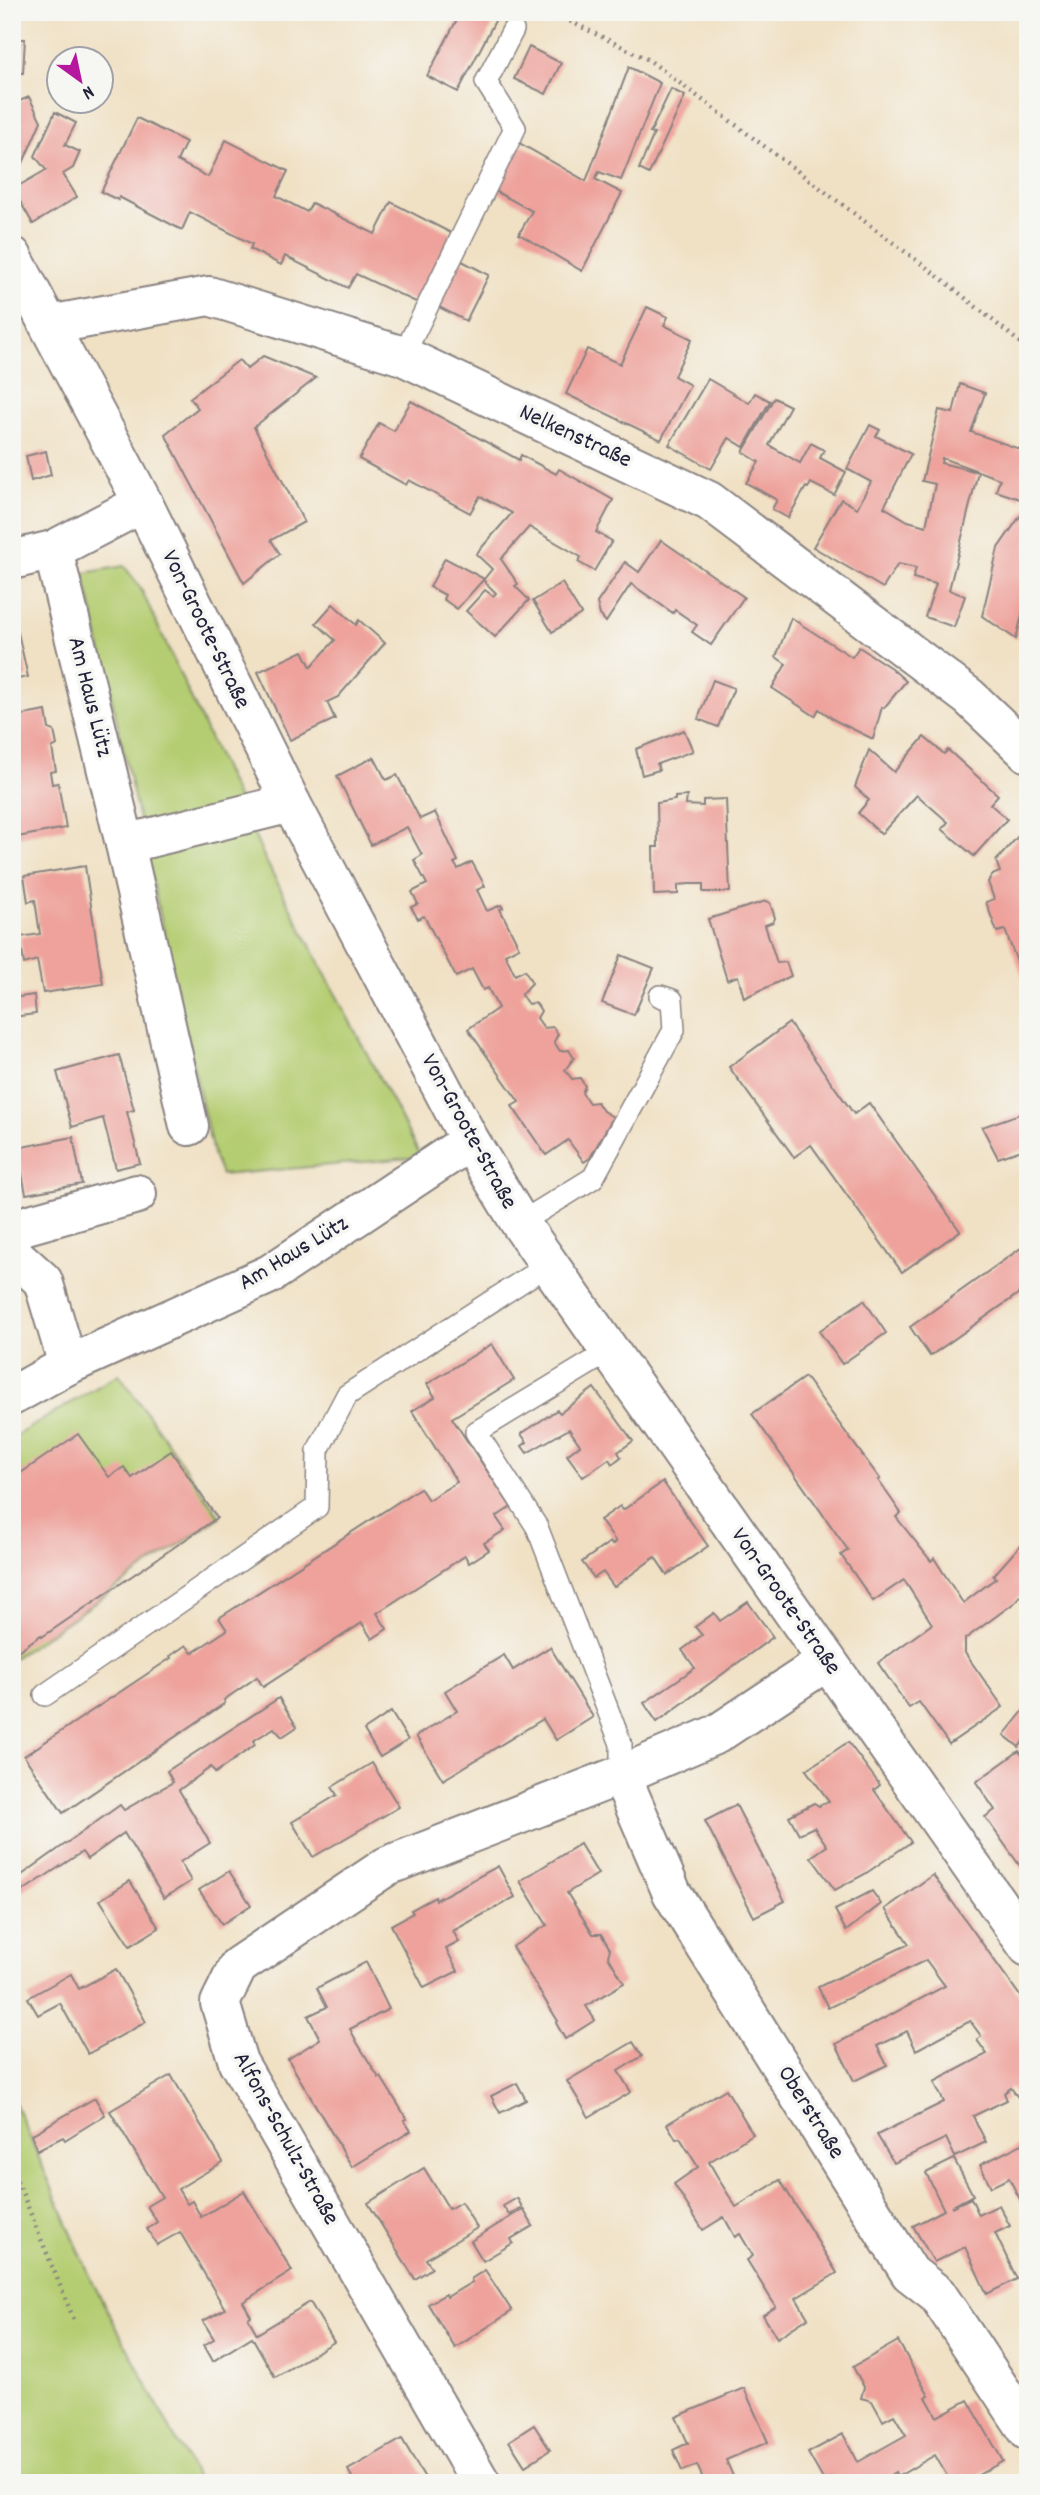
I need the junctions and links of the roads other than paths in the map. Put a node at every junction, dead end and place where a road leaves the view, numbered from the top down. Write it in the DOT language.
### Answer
graph roads {
  1 [pos="513,30"];
  2 [pos="12,256"];
  3 [pos="49,325"];
  4 [pos="403,356"];
  5 [pos="143,503"];
  6 [pos="52,550"];
  7 [pos="12,560"];
  8 [pos="1028,753"];
  9 [pos="291,803"];
  10 [pos="125,844"];
  11 [pos="660,996"];
  12 [pos="190,1126"];
  13 [pos="470,1141"];
  14 [pos="137,1194"];
  15 [pos="520,1223"];
  16 [pos="12,1229"];
  17 [pos="12,1253"];
  18 [pos="549,1264"];
  19 [pos="610,1351"];
  20 [pos="68,1365"];
  21 [pos="12,1396"];
  22 [pos="827,1661"];
  23 [pos="45,1695"];
  24 [pos="621,1775"];
  25 [pos="1028,1947"];
  26 [pos="1028,2431"];
  27 [pos="481,2483"];
  1 -- 4 [label="lane"];
  2 -- 3 [label="street, Von-Groote-Straße"];
  3 -- 4 [label="street, Nelkenstraße"];
  3 -- 5 [label="street, Von-Groote-Straße"];
  4 -- 8 [label="street, Nelkenstraße"];
  5 -- 6 [label="street"];
  5 -- 9 [label="street, Von-Groote-Straße"];
  6 -- 7 [label="street"];
  6 -- 10 [label="street, Am Haus Lütz"];
  9 -- 10 [label="street"];
  9 -- 13 [label="street, Von-Groote-Straße"];
  10 -- 12 [label="street, Am Haus Lütz"];
  11 -- 15 [label="lane"];
  13 -- 15 [label="street, Von-Groote-Straße"];
  13 -- 20 [label="street, Am Haus Lütz"];
  14 -- 16 [label="street"];
  15 -- 18 [label="street, Von-Groote-Straße"];
  17 -- 20 [label="street"];
  18 -- 19 [label="street, Von-Groote-Straße"];
  18 -- 23 [label="lane"];
  19 -- 22 [label="street, Von-Groote-Straße"];
  19 -- 24 [label="lane"];
  20 -- 21 [label="street, Am Haus Lütz"];
  22 -- 24 [label="street, Alfons-Schulz-Straße"];
  22 -- 25 [label="street, Von-Groote-Straße"];
  24 -- 26 [label="street, Oberstraße"];
  24 -- 27 [label="street, Alfons-Schulz-Straße"];
}
